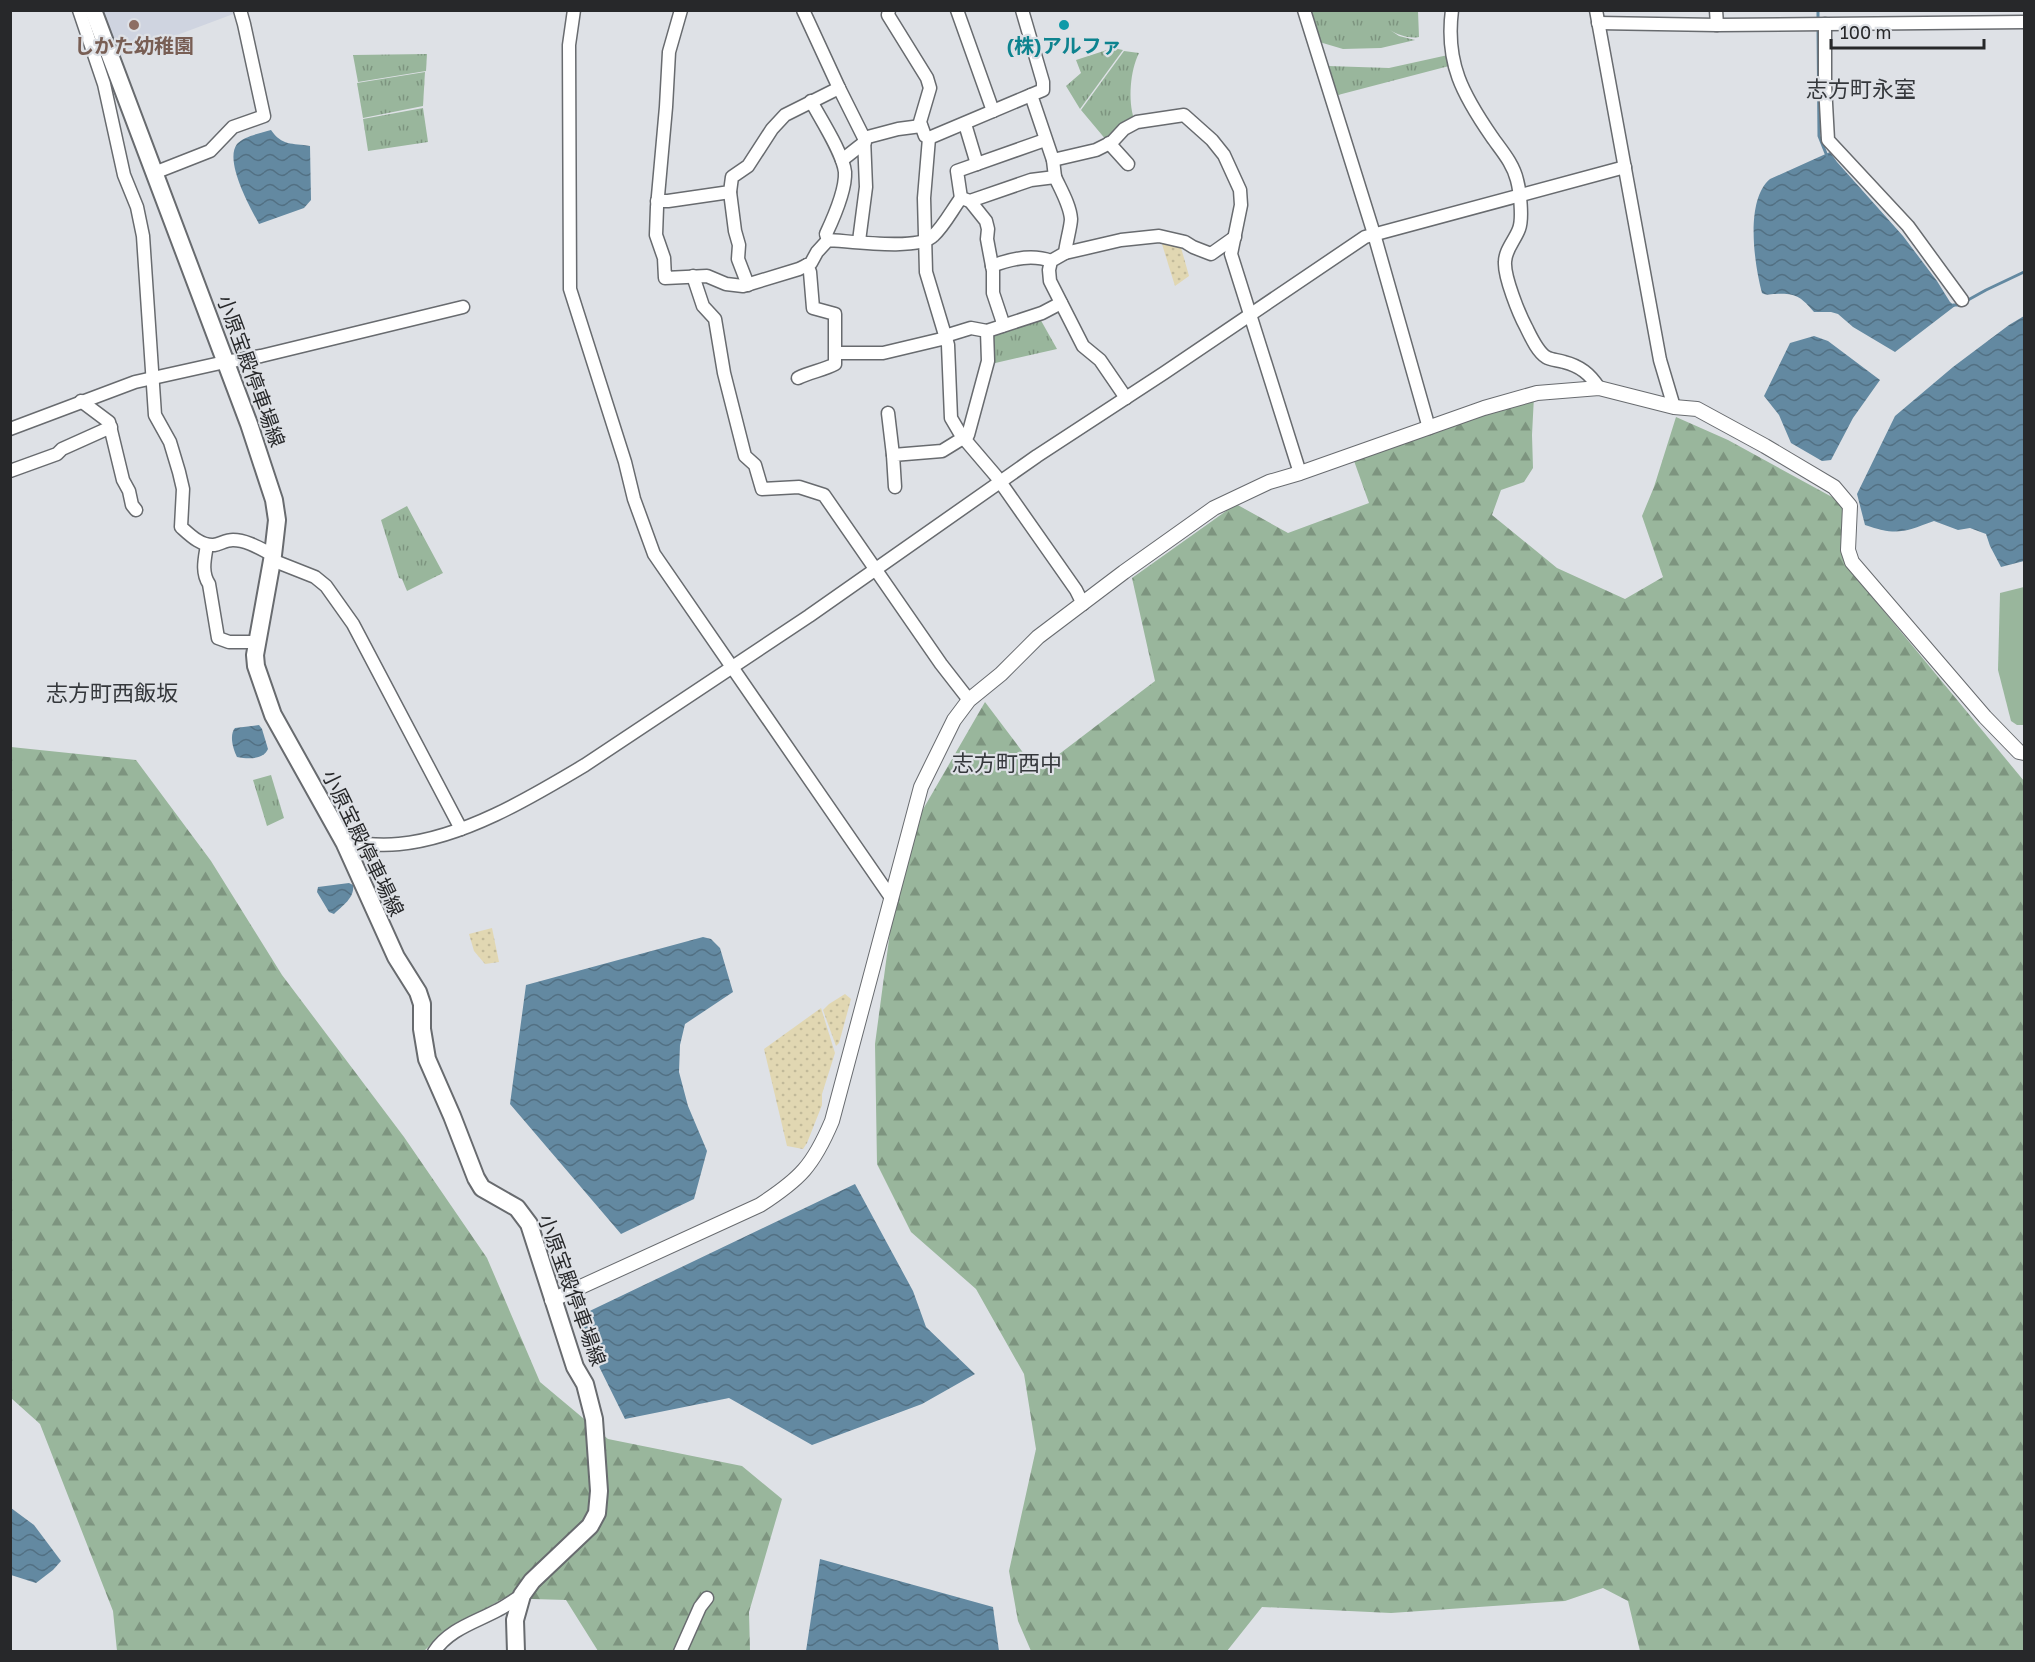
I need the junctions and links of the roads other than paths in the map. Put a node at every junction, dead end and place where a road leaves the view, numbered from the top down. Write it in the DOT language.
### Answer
graph roads {
  1 [pos="79,10"];
  2 [pos="93,10"];
  3 [pos="240,10"];
  4 [pos="574,10"];
  5 [pos="681,10"];
  6 [pos="803,10"];
  7 [pos="889,10"];
  8 [pos="957,10"];
  9 [pos="1022,10"];
  10 [pos="1304,10"];
  11 [pos="1452,10"];
  12 [pos="1716,10"];
  13 [pos="1597,16"];
  14 [pos="2025,22"];
  15 [pos="1826,24"];
  16 [pos="1717,25"];
  17 [pos="839,88"];
  18 [pos="1031,96"];
  19 [pos="811,101"];
  20 [pos="993,111"];
  21 [pos="964,124"];
  22 [pos="921,126"];
  23 [pos="929,138"];
  24 [pos="864,140"];
  25 [pos="1045,140"];
  26 [pos="1109,143"];
  27 [pos="842,160"];
  28 [pos="1053,160"];
  29 [pos="977,164"];
  30 [pos="1128,164"];
  31 [pos="1625,167"];
  32 [pos="154,173"];
  33 [pos="1055,177"];
  34 [pos="730,192"];
  35 [pos="1520,194"];
  36 [pos="965,200"];
  37 [pos="657,201"];
  38 [pos="1374,234"];
  39 [pos="1235,237"];
  40 [pos="828,240"];
  41 [pos="859,241"];
  42 [pos="926,242"];
  43 [pos="1065,253"];
  44 [pos="1051,261"];
  45 [pos="807,265"];
  46 [pos="992,266"];
  47 [pos="693,276"];
  48 [pos="748,285"];
  49 [pos="1962,300"];
  50 [pos="1061,303"];
  51 [pos="463,307"];
  52 [pos="1250,315"];
  53 [pos="1002,326"];
  54 [pos="987,331"];
  55 [pos="945,337"];
  56 [pos="837,353"];
  57 [pos="225,362"];
  58 [pos="798,378"];
  59 [pos="153,379"];
  60 [pos="1599,388"];
  61 [pos="1126,398"];
  62 [pos="81,401"];
  63 [pos="1674,407"];
  64 [pos="888,413"];
  65 [pos="111,427"];
  66 [pos="1429,428"];
  67 [pos="10,429"];
  68 [pos="964,439"];
  69 [pos="893,455"];
  70 [pos="10,471"];
  71 [pos="1299,473"];
  72 [pos="1000,483"];
  73 [pos="895,488"];
  74 [pos="136,510"];
  75 [pos="207,545"];
  76 [pos="272,558"];
  77 [pos="876,568"];
  78 [pos="1083,604"];
  79 [pos="257,642"];
  80 [pos="732,668"];
  81 [pos="969,700"];
  82 [pos="2025,753"];
  83 [pos="461,829"];
  84 [pos="344,842"];
  85 [pos="892,899"];
  86 [pos="552,1300"];
  87 [pos="522,1595"];
  88 [pos="707,1598"];
  89 [pos="434,1652"];
  90 [pos="516,1652"];
  91 [pos="680,1652"];
  1 -- 59 [label="street"];
  2 -- 32 [label="main road, 小原宝殿停車場線"];
  3 -- 32 [label="street"];
  4 -- 80 [label="street"];
  5 -- 37 [label="street"];
  6 -- 17 [label="street"];
  7 -- 22 [label="street"];
  8 -- 20 [label="street"];
  9 -- 18 [label="street"];
  10 -- 38 [label="street"];
  11 -- 35 [label="street"];
  12 -- 16 [label="street"];
  13 -- 16 [label="street"];
  13 -- 31 [label="street"];
  14 -- 15 [label="street"];
  15 -- 16 [label="street"];
  15 -- 49 [label="street"];
  17 -- 19 [label="street"];
  17 -- 24 [label="street"];
  18 -- 20 [label="street"];
  18 -- 25 [label="street"];
  19 -- 27 [label="street"];
  19 -- 34 [label="street"];
  20 -- 21 [label="street"];
  21 -- 23 [label="street"];
  21 -- 29 [label="street"];
  22 -- 23 [label="street"];
  22 -- 24 [label="street"];
  23 -- 42 [label="street"];
  24 -- 27 [label="street"];
  24 -- 41 [label="street"];
  25 -- 28 [label="street"];
  25 -- 29 [label="street"];
  26 -- 28 [label="street"];
  26 -- 30 [label="street"];
  26 -- 39 [label="street"];
  27 -- 40 [label="street"];
  28 -- 33 [label="street"];
  29 -- 36 [label="street"];
  31 -- 35 [label="street"];
  31 -- 63 [label="street"];
  32 -- 57 [label="main road, 小原宝殿停車場線"];
  33 -- 36 [label="street"];
  33 -- 43 [label="street"];
  34 -- 37 [label="street"];
  34 -- 48 [label="street"];
  35 -- 38 [label="street"];
  35 -- 60 [label="street"];
  36 -- 42 [label="street"];
  36 -- 46 [label="street"];
  37 -- 47 [label="street"];
  38 -- 52 [label="street"];
  38 -- 66 [label="street"];
  39 -- 43 [label="street"];
  39 -- 52 [label="street"];
  40 -- 41 [label="street"];
  40 -- 45 [label="street"];
  41 -- 42 [label="street"];
  42 -- 55 [label="street"];
  43 -- 44 [label="street"];
  44 -- 46 [label="street"];
  44 -- 50 [label="street"];
  45 -- 48 [label="street"];
  45 -- 56 [label="street"];
  46 -- 53 [label="street"];
  47 -- 48 [label="street"];
  47 -- 77 [label="street"];
  50 -- 53 [label="street"];
  50 -- 61 [label="street"];
  51 -- 57 [label="street"];
  52 -- 61 [label="street"];
  52 -- 71 [label="street"];
  53 -- 54 [label="street"];
  54 -- 55 [label="street"];
  54 -- 68 [label="street"];
  55 -- 56 [label="street"];
  55 -- 68 [label="street"];
  56 -- 58 [label="street"];
  57 -- 59 [label="street"];
  57 -- 76 [label="main road, 小原宝殿停車場線"];
  59 -- 62 [label="street"];
  59 -- 75 [label="street"];
  60 -- 63 [label="street"];
  60 -- 66 [label="street"];
  61 -- 72 [label="street"];
  62 -- 65 [label="street"];
  62 -- 67 [label="street"];
  63 -- 82 [label="street"];
  64 -- 69 [label="street"];
  65 -- 70 [label="street"];
  65 -- 74 [label="street"];
  66 -- 71 [label="street"];
  68 -- 69 [label="street"];
  68 -- 72 [label="street"];
  69 -- 73 [label="street"];
  71 -- 78 [label="street"];
  72 -- 77 [label="street"];
  72 -- 78 [label="street"];
  75 -- 76 [label="street"];
  75 -- 79 [label="street"];
  76 -- 79 [label="main road, 小原宝殿停車場線"];
  76 -- 83 [label="street"];
  77 -- 80 [label="street"];
  77 -- 81 [label="street"];
  78 -- 81 [label="street"];
  79 -- 84 [label="main road, 小原宝殿停車場線"];
  80 -- 83 [label="street"];
  80 -- 85 [label="street"];
  81 -- 85 [label="street"];
  83 -- 84 [label="street"];
  84 -- 86 [label="main road, 小原宝殿停車場線"];
  85 -- 86 [label="street"];
  86 -- 87 [label="main road, 小原宝殿停車場線"];
  87 -- 89 [label="street"];
  87 -- 90 [label="main road, 小原宝殿停車場線"];
  88 -- 91 [label="street"];
}
